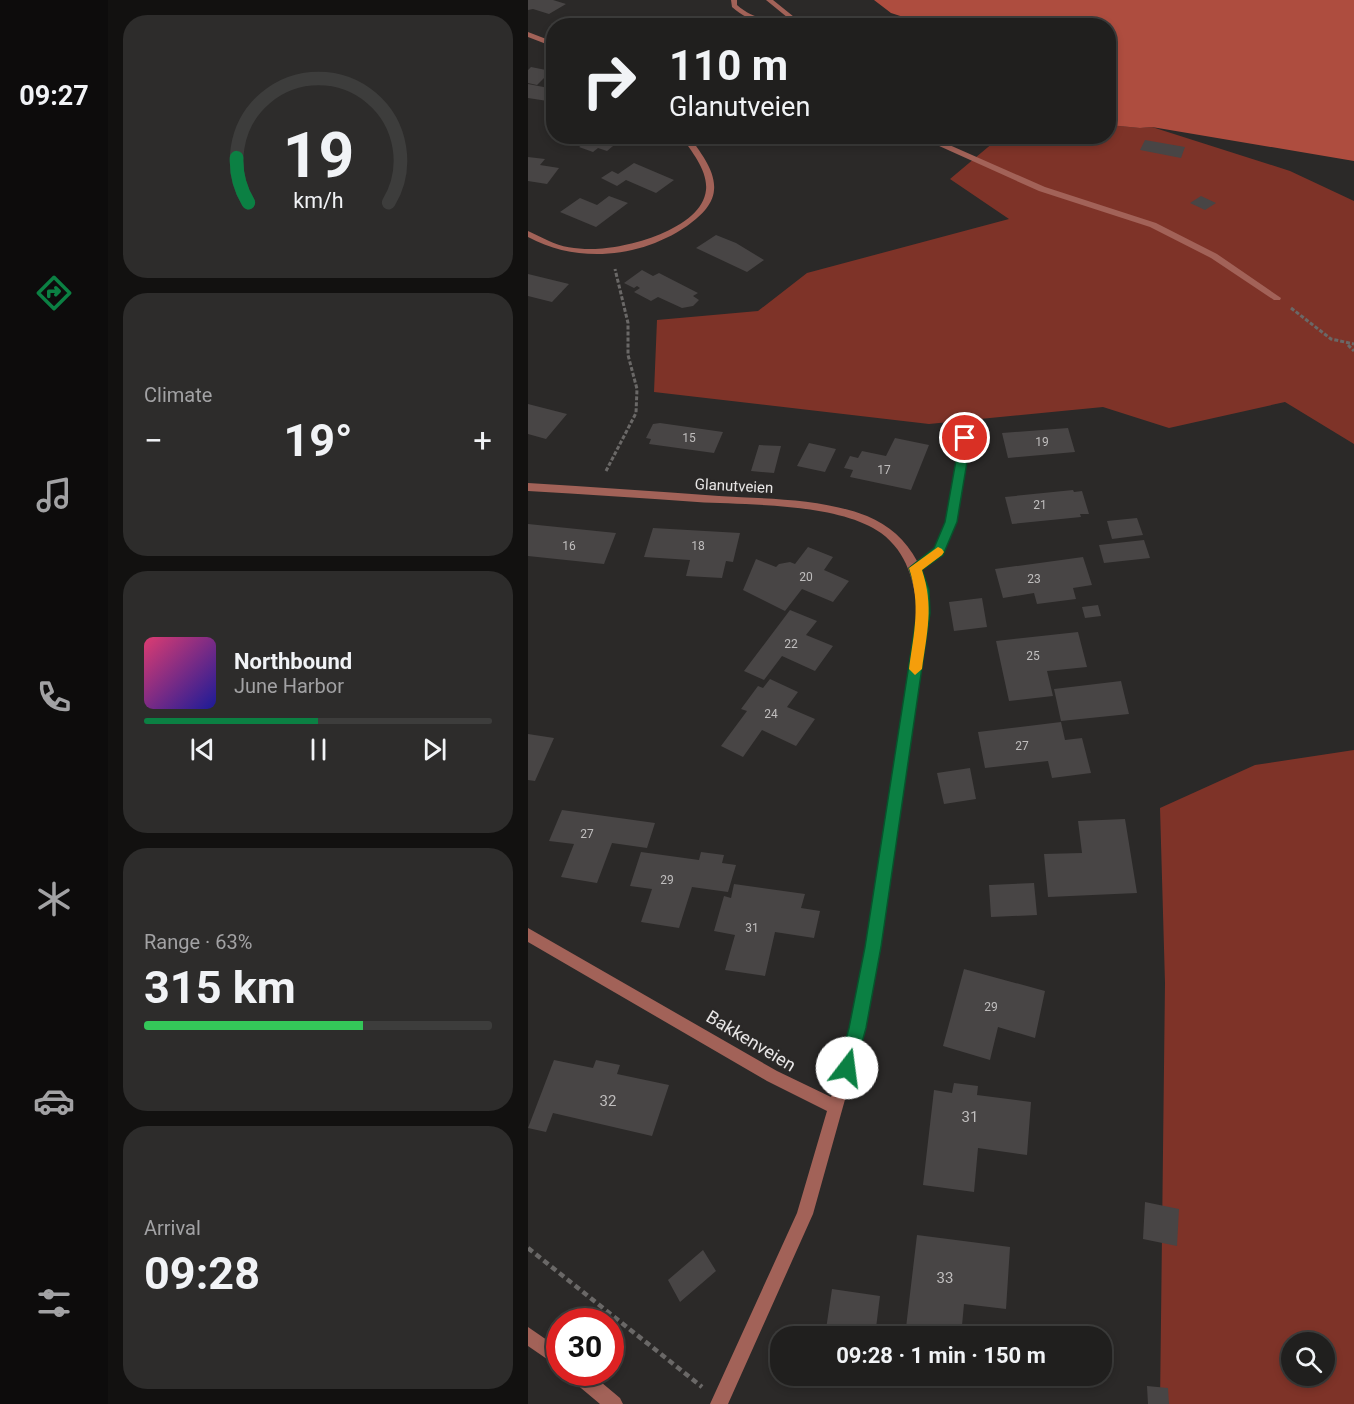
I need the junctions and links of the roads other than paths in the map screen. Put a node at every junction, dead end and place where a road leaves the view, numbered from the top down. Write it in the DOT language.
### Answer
graph roads {
  1 [pos="734,0"];
  2 [pos="769,0"];
  3 [pos="749,18"];
  4 [pos="792,18"];
  5 [pos="528,34"];
  6 [pos="546,42"];
  7 [pos="690,144"];
  8 [pos="939,144"];
  9 [pos="528,234"];
  10 [pos="1277,298"];
  11 [pos="965,438"];
  12 [pos="528,487"];
  13 [pos="915,568"];
  14 [pos="528,935"];
  15 [pos="836,1107"];
  16 [pos="528,1335"];
  17 [pos="546,1349"];
  18 [pos="592,1386"];
  19 [pos="720,1403"];
  20 [pos="614,1404"];
  1 -- 3 [label="street"];
  2 -- 4 [label="street"];
  5 -- 6 [label="street"];
  7 -- 9 [label="street"];
  8 -- 10 [label="street"];
  11 -- 13 [label="street"];
  12 -- 13 [label="street, Glanutveien"];
  13 -- 15 [label="street, Glanutveien"];
  14 -- 15 [label="street, Bakkenveien"];
  15 -- 19 [label="street"];
  16 -- 17 [label="street"];
  18 -- 20 [label="street"];
}
